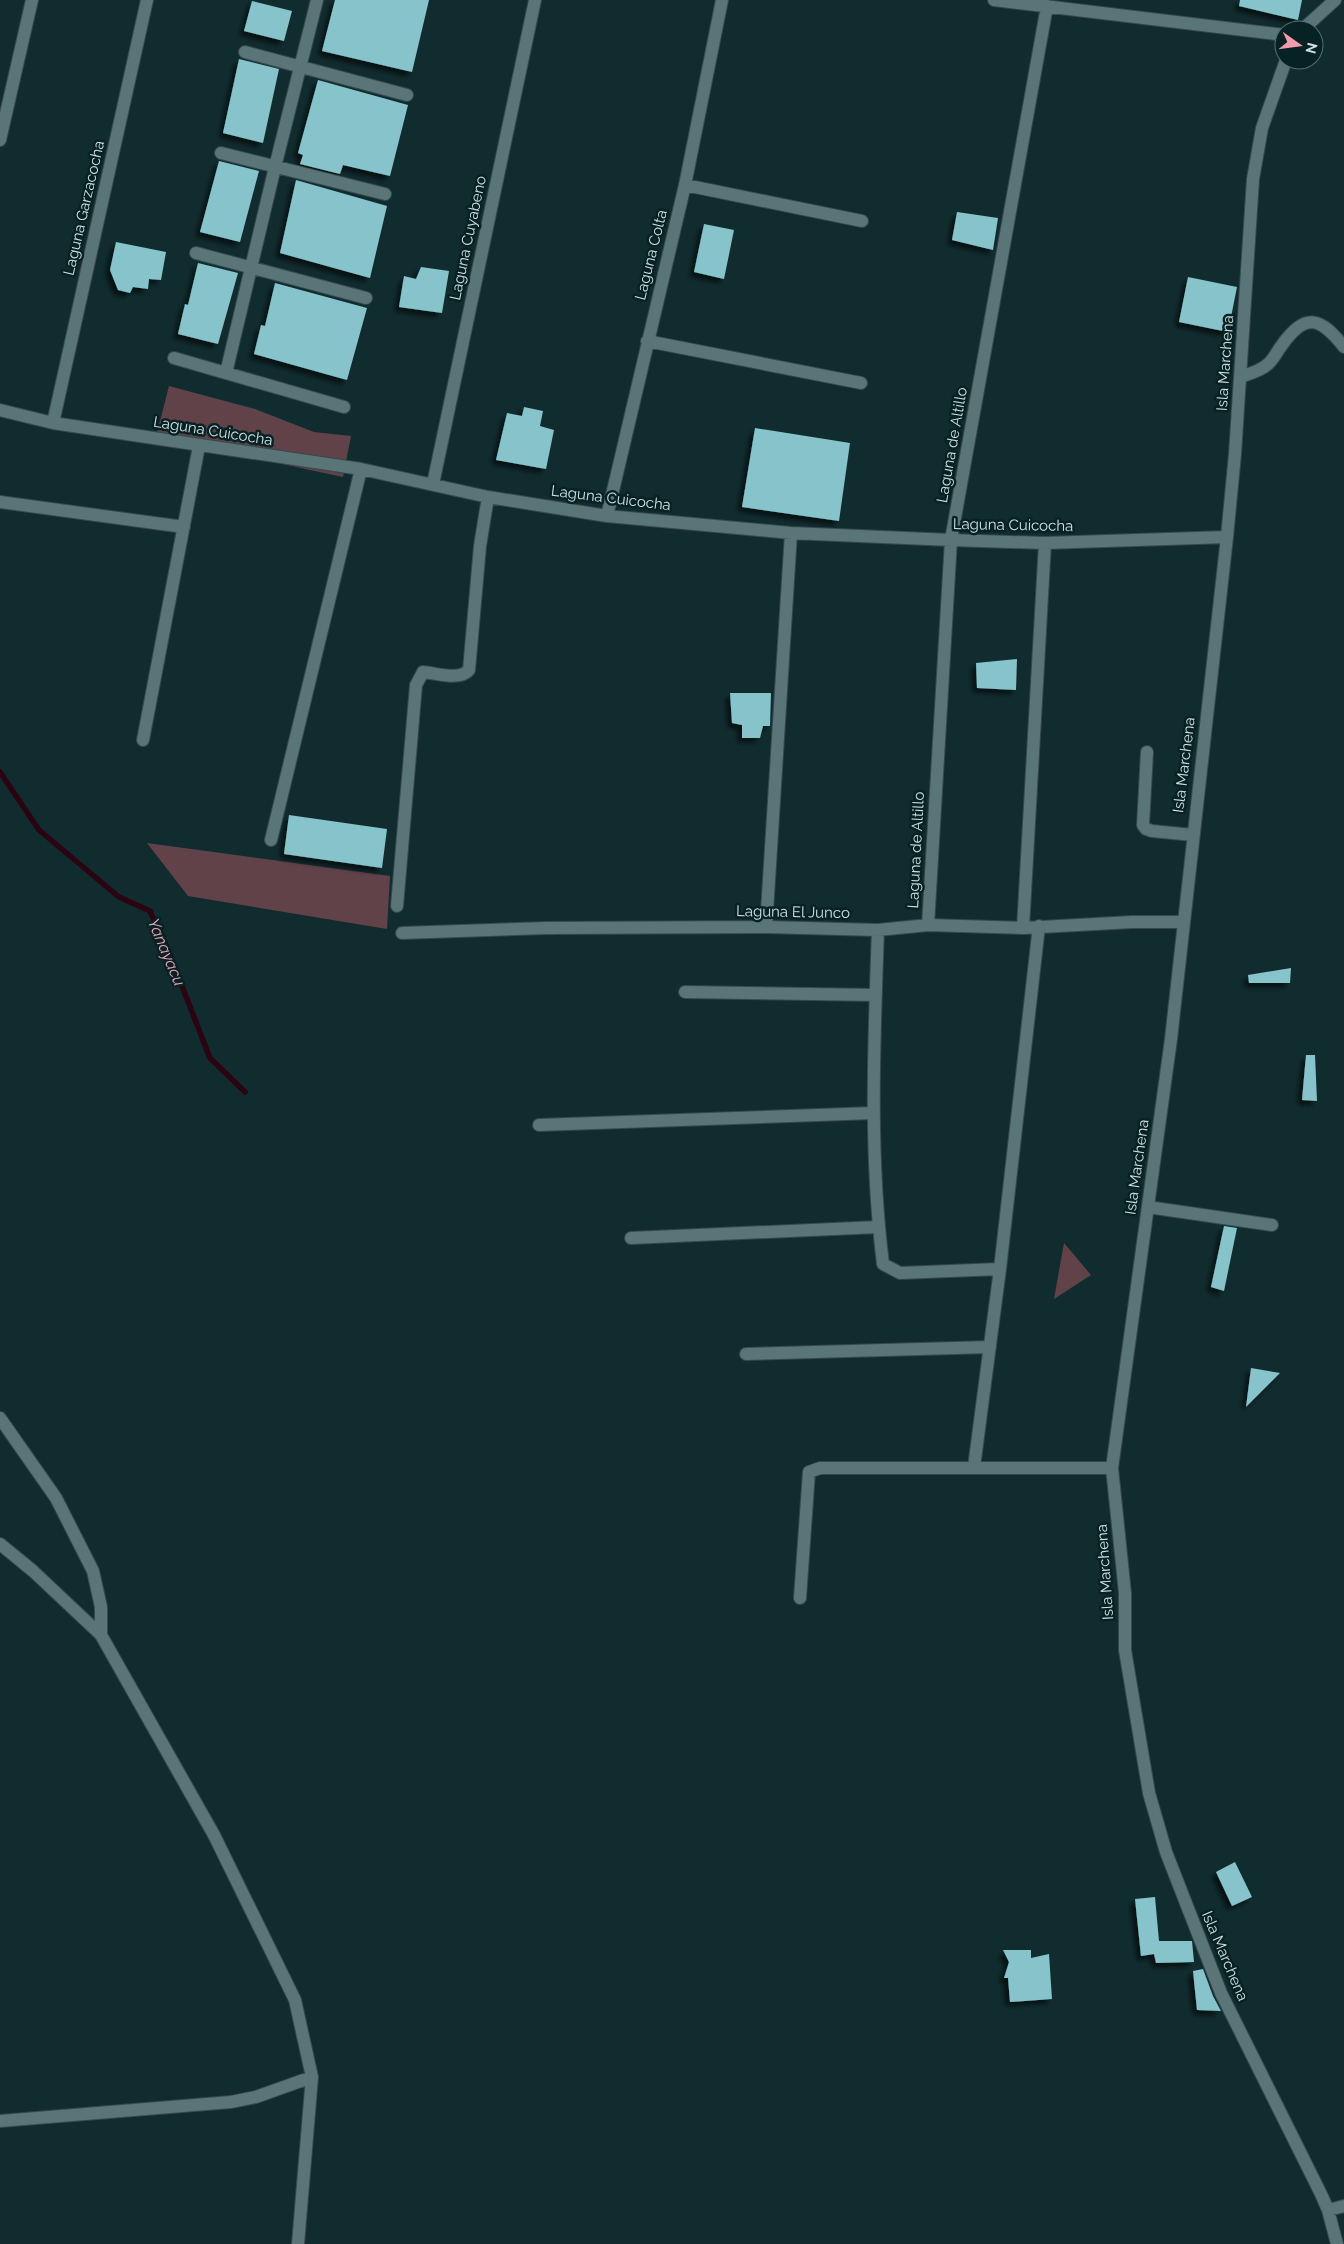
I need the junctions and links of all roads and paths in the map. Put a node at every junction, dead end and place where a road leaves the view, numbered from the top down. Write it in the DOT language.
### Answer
graph roads {
  1 [pos="32,0"];
  2 [pos="147,0"];
  3 [pos="317,0"];
  4 [pos="535,0"];
  5 [pos="722,0"];
  6 [pos="994,0"];
  7 [pos="1335,0"];
  8 [pos="1047,6"];
  9 [pos="1313,20"];
  10 [pos="1274,34"];
  11 [pos="245,52"];
  12 [pos="300,67"];
  13 [pos="1282,70"];
  14 [pos="407,95"];
  15 [pos="0,140"];
  16 [pos="221,153"];
  17 [pos="274,167"];
  18 [pos="685,185"];
  19 [pos="385,194"];
  20 [pos="862,221"];
  21 [pos="196,253"];
  22 [pos="252,268"];
  23 [pos="366,298"];
  24 [pos="647,341"];
  25 [pos="1344,347"];
  26 [pos="174,358"];
  27 [pos="226,373"];
  28 [pos="1240,377"];
  29 [pos="861,383"];
  30 [pos="344,407"];
  31 [pos="0,410"];
  32 [pos="53,423"];
  33 [pos="199,446"];
  34 [pos="361,469"];
  35 [pos="433,484"];
  36 [pos="488,497"];
  37 [pos="0,502"];
  38 [pos="606,516"];
  39 [pos="184,527"];
  40 [pos="791,533"];
  41 [pos="1227,536"];
  42 [pos="951,540"];
  43 [pos="1045,543"];
  44 [pos="143,740"];
  45 [pos="1147,752"];
  46 [pos="1193,835"];
  47 [pos="271,840"];
  48 [pos="397,906"];
  49 [pos="1183,922"];
  50 [pos="928,925"];
  51 [pos="1039,926"];
  52 [pos="766,927"];
  53 [pos="1023,928"];
  54 [pos="878,930"];
  55 [pos="402,933"];
  56 [pos="685,992"];
  57 [pos="876,995"];
  58 [pos="873,1113"];
  59 [pos="539,1124"];
  60 [pos="1148,1207"];
  61 [pos="1272,1225"];
  62 [pos="878,1227"];
  63 [pos="631,1238"];
  64 [pos="1000,1269"];
  65 [pos="990,1348"];
  66 [pos="746,1354"];
  67 [pos="0,1418"];
  68 [pos="974,1467"];
  69 [pos="1112,1468"];
  70 [pos="0,1544"];
  71 [pos="800,1598"];
  72 [pos="101,1635"];
  73 [pos="312,2076"];
  74 [pos="0,2121"];
  75 [pos="1344,2206"];
  76 [pos="1328,2210"];
  77 [pos="298,2244"];
  78 [pos="1337,2244"];
  1 -- 15 [label="street"];
  2 -- 32 [label="street, Laguna Garzacocha"];
  3 -- 12 [label="street"];
  4 -- 35 [label="street, Laguna Cuyabeno"];
  5 -- 18 [label="street, Laguna Colta"];
  6 -- 8 [label="street"];
  7 -- 9 [label="street"];
  8 -- 10 [label="street"];
  8 -- 42 [label="street, Laguna de Altillo"];
  11 -- 12 [label="street"];
  12 -- 14 [label="street"];
  12 -- 17 [label="street"];
  13 -- 28 [label="street, Isla Marchena"];
  16 -- 17 [label="street"];
  17 -- 19 [label="street"];
  17 -- 22 [label="street"];
  18 -- 20 [label="street"];
  18 -- 24 [label="street, Laguna Colta"];
  21 -- 22 [label="street"];
  22 -- 23 [label="street"];
  22 -- 27 [label="street"];
  24 -- 29 [label="street"];
  24 -- 38 [label="street, Laguna Colta"];
  25 -- 28 [label="street"];
  26 -- 27 [label="street"];
  27 -- 30 [label="street"];
  28 -- 41 [label="street, Isla Marchena"];
  31 -- 32 [label="street, Laguna Cuicocha"];
  32 -- 33 [label="street, Laguna Cuicocha"];
  33 -- 34 [label="street, Laguna Cuicocha"];
  33 -- 39 [label="street"];
  34 -- 35 [label="street, Laguna Cuicocha"];
  34 -- 47 [label="street"];
  35 -- 36 [label="street, Laguna Cuicocha"];
  36 -- 38 [label="street, Laguna Cuicocha"];
  36 -- 48 [label="street"];
  37 -- 39 [label="street"];
  38 -- 40 [label="street, Laguna Cuicocha"];
  39 -- 44 [label="street"];
  40 -- 42 [label="street, Laguna Cuicocha"];
  40 -- 52 [label="street"];
  41 -- 43 [label="street, Laguna Cuicocha"];
  41 -- 46 [label="street, Isla Marchena"];
  42 -- 43 [label="street, Laguna Cuicocha"];
  42 -- 50 [label="street, Laguna de Altillo"];
  43 -- 53 [label="street"];
  45 -- 46 [label="street"];
  46 -- 49 [label="street, Isla Marchena"];
  49 -- 51 [label="street, Laguna El Junco"];
  49 -- 60 [label="street, Isla Marchena"];
  50 -- 53 [label="street, Laguna El Junco"];
  50 -- 54 [label="street, Laguna El Junco"];
  51 -- 53 [label="street, Laguna El Junco"];
  51 -- 64 [label="street"];
  52 -- 54 [label="street, Laguna El Junco"];
  52 -- 55 [label="street, Laguna El Junco"];
  54 -- 57 [label="street"];
  56 -- 57 [label="street"];
  57 -- 58 [label="street"];
  58 -- 59 [label="street"];
  58 -- 62 [label="street"];
  60 -- 61 [label="street"];
  60 -- 69 [label="street, Isla Marchena"];
  62 -- 63 [label="street"];
  62 -- 64 [label="street"];
  64 -- 65 [label="street"];
  65 -- 66 [label="street"];
  65 -- 68 [label="street"];
  67 -- 72 [label="street"];
  68 -- 69 [label="street"];
  68 -- 71 [label="street"];
  69 -- 76 [label="street, Isla Marchena"];
  70 -- 72 [label="street"];
  72 -- 73 [label="street"];
  73 -- 74 [label="street"];
  73 -- 77 [label="street"];
  75 -- 76 [label="street"];
  76 -- 78 [label="street, Isla Marchena"];
}
